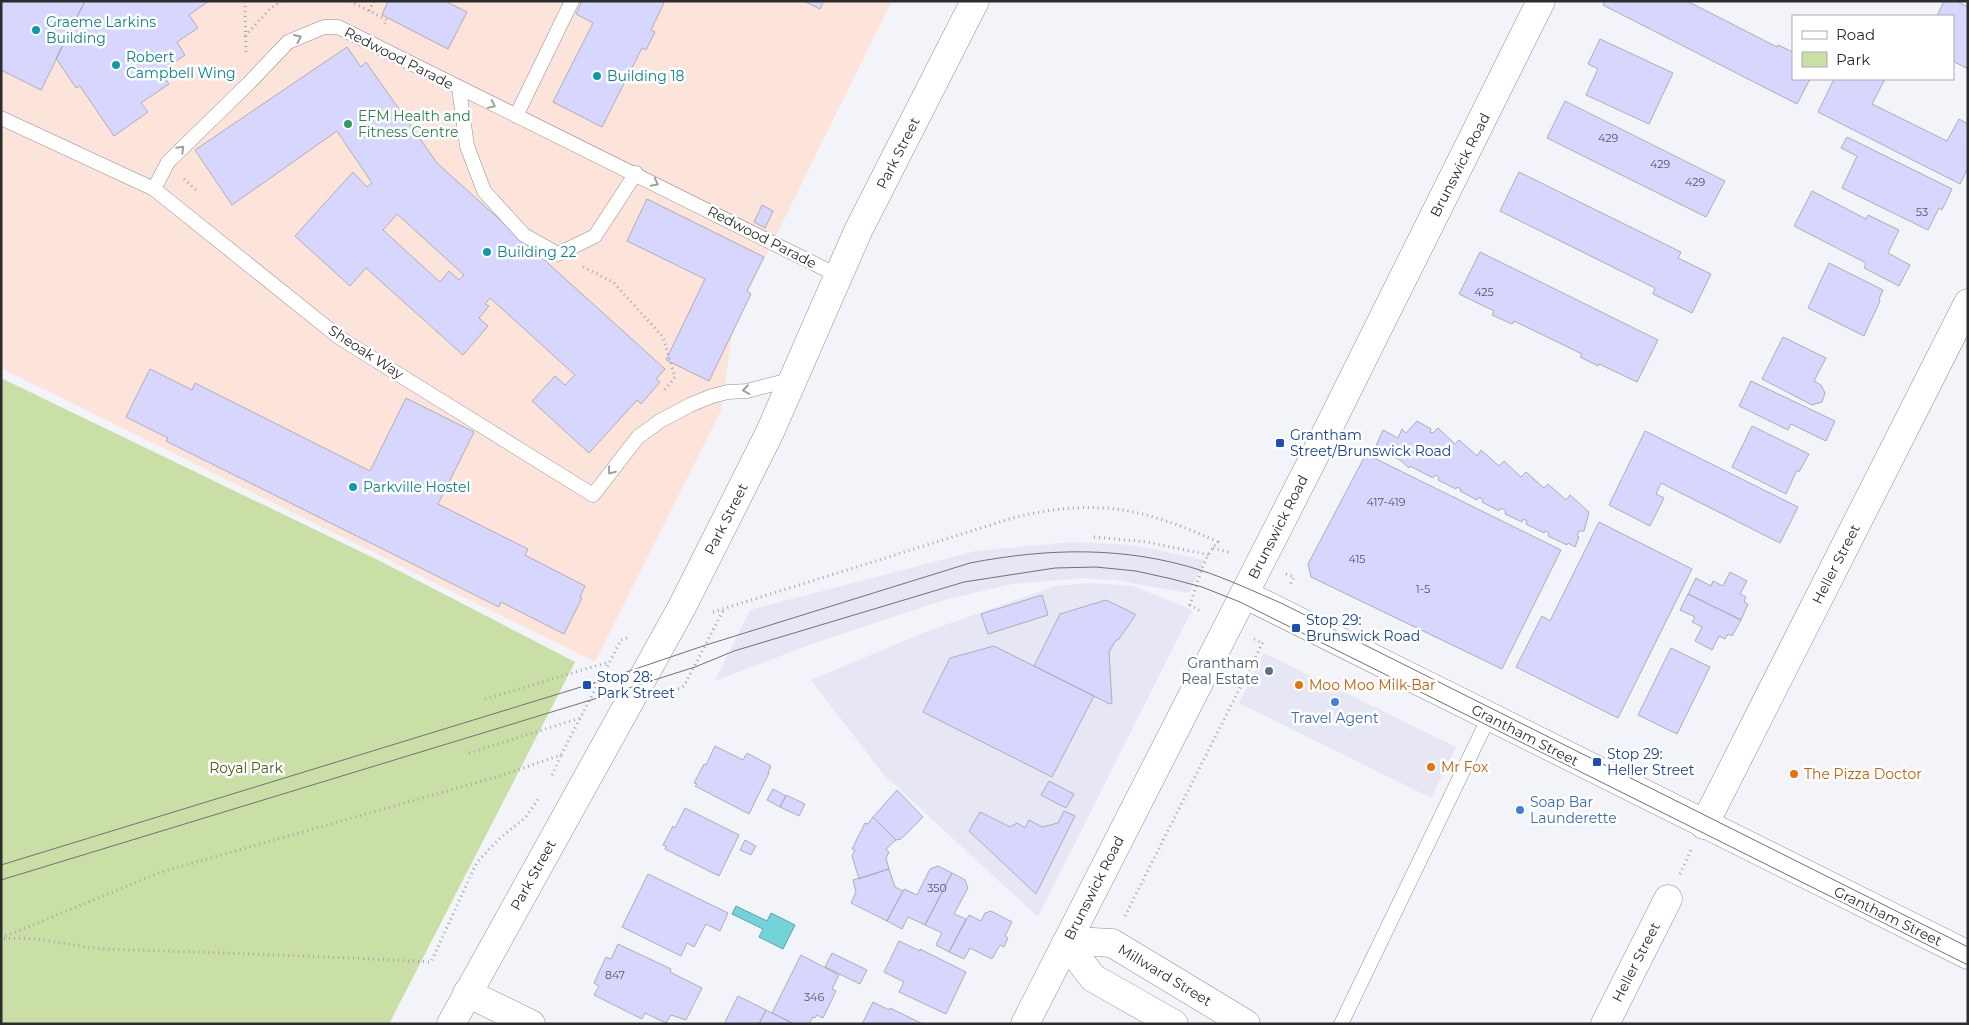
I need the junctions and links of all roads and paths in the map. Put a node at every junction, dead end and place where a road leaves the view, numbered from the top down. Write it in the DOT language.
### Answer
graph roads {
  1 [pos="245,1"];
  2 [pos="282,1"];
  3 [pos="374,1"];
  4 [pos="572,1"];
  5 [pos="975,1"];
  6 [pos="1540,1"];
  7 [pos="370,11"];
  8 [pos="245,36"];
  9 [pos="249,83"];
  10 [pos="459,88"];
  11 [pos="516,116"];
  12 [pos="1,118"];
  13 [pos="168,162"];
  14 [pos="636,173"];
  15 [pos="154,189"];
  16 [pos="202,195"];
  17 [pos="558,254"];
  18 [pos="837,275"];
  19 [pos="1968,303"];
  20 [pos="793,379"];
  21 [pos="657,400"];
  22 [pos="1094,537"];
  23 [pos="1209,555"];
  24 [pos="1244,594"];
  25 [pos="1190,605"];
  26 [pos="724,609"];
  27 [pos="1262,643"];
  28 [pos="609,662"];
  29 [pos="485,699"];
  30 [pos="1489,717"];
  31 [pos="581,718"];
  32 [pos="575,729"];
  33 [pos="469,753"];
  34 [pos="561,755"];
  35 [pos="550,780"];
  36 [pos="541,796"];
  37 [pos="1704,825"];
  38 [pos="1668,900"];
  39 [pos="1,939"];
  40 [pos="1066,943"];
  41 [pos="1112,943"];
  42 [pos="1968,955"];
  43 [pos="467,993"];
  44 [pos="451,1024"];
  45 [pos="531,1024"];
  46 [pos="1025,1024"];
  47 [pos="1174,1024"];
  48 [pos="1246,1024"];
  49 [pos="1341,1024"];
  50 [pos="1605,1024"];
  1 -- 8 [label="path"];
  2 -- 8 [label="path"];
  3 -- 7 [label="path"];
  4 -- 11 [label="lane"];
  5 -- 18 [label="street, Park Street"];
  6 -- 24 [label="street, Brunswick Road"];
  8 -- 9 [label="path"];
  9 -- 10 [label="lane, Redwood Parade, one-way"];
  13 -- 9 [label="lane, Redwood Parade, one-way"];
  10 -- 11 [label="lane, Redwood Parade, one-way"];
  10 -- 17 [label="lane"];
  11 -- 14 [label="lane, Redwood Parade"];
  12 -- 15 [label="lane"];
  13 -- 15 [label="lane, Redwood Parade"];
  13 -- 16 [label="path"];
  14 -- 17 [label="lane"];
  14 -- 18 [label="lane, Redwood Parade, one-way"];
  20 -- 15 [label="lane, Sheoak Way, one-way"];
  17 -- 21 [label="path"];
  18 -- 20 [label="street, Park Street"];
  19 -- 37 [label="street, Heller Street"];
  20 -- 43 [label="street, Park Street"];
  22 -- 23 [label="path"];
  23 -- 25 [label="path"];
  23 -- 26 [label="path"];
  24 -- 30 [label="street, Grantham Street"];
  24 -- 40 [label="street, Brunswick Road"];
  27 -- 41 [label="path"];
  28 -- 29 [label="path"];
  30 -- 37 [label="street, Grantham Street"];
  30 -- 49 [label="lane"];
  31 -- 33 [label="path"];
  32 -- 34 [label="path"];
  34 -- 35 [label="path"];
  34 -- 39 [label="path"];
  36 -- 39 [label="path"];
  37 -- 38 [label="path"];
  37 -- 42 [label="street, Grantham Street"];
  38 -- 50 [label="street, Heller Street"];
  40 -- 41 [label="street, Millward Street"];
  40 -- 46 [label="street, Brunswick Road"];
  40 -- 47 [label="street"];
  41 -- 48 [label="street, Millward Street"];
  43 -- 44 [label="street, Park Street"];
  43 -- 45 [label="street"];
}
